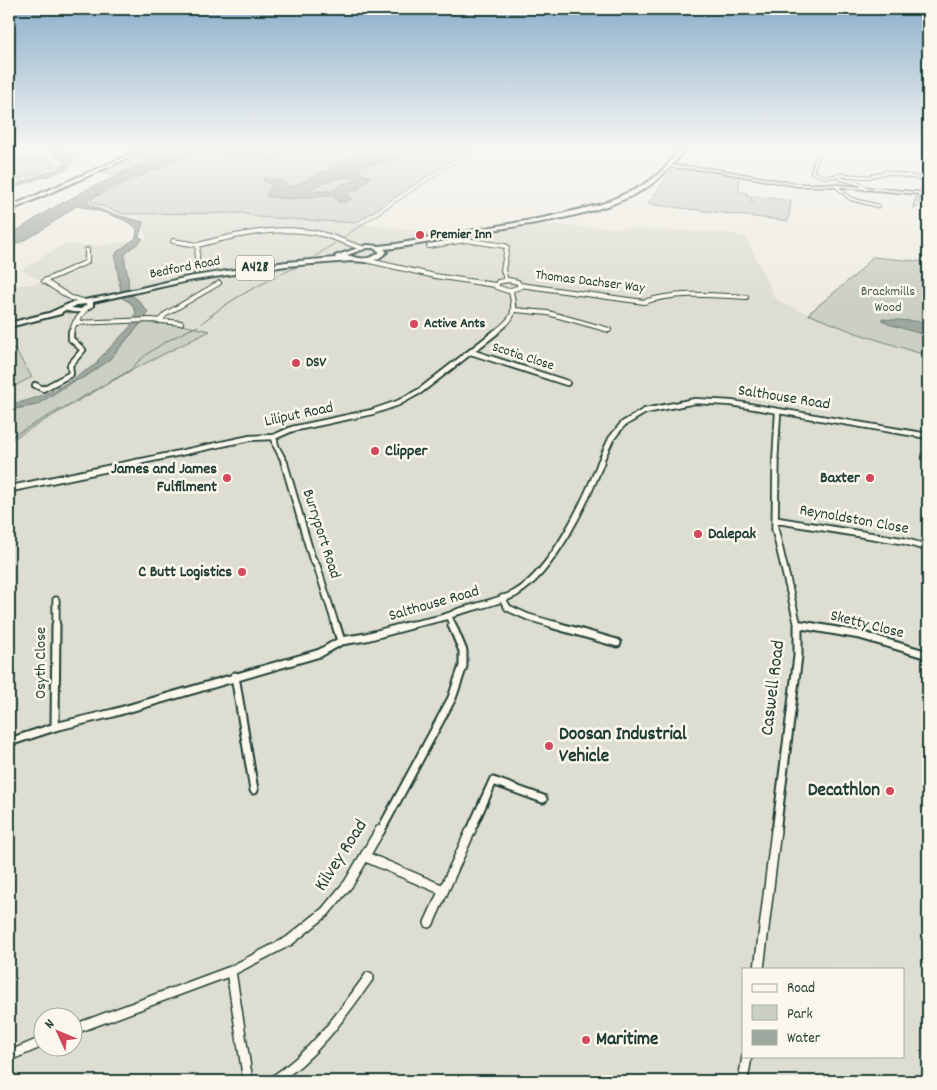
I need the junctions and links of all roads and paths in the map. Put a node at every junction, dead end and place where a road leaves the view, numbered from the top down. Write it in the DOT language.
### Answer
graph roads {
  1 [pos="28,199"];
  2 [pos="28,199"];
  3 [pos="617,199"];
  4 [pos="850,199"];
  5 [pos="916,199"];
  6 [pos="878,206"];
  7 [pos="915,206"];
  8 [pos="9,207"];
  9 [pos="173,241"];
  10 [pos="198,245"];
  11 [pos="396,246"];
  12 [pos="429,246"];
  13 [pos="376,248"];
  14 [pos="87,250"];
  15 [pos="348,250"];
  16 [pos="382,254"];
  17 [pos="352,259"];
  18 [pos="328,260"];
  19 [pos="365,260"];
  20 [pos="390,266"];
  21 [pos="196,272"];
  22 [pos="506,280"];
  23 [pos="219,283"];
  24 [pos="495,285"];
  25 [pos="520,285"];
  26 [pos="510,291"];
  27 [pos="746,297"];
  28 [pos="71,298"];
  29 [pos="107,298"];
  30 [pos="83,301"];
  31 [pos="88,308"];
  32 [pos="72,310"];
  33 [pos="515,310"];
  34 [pos="159,321"];
  35 [pos="75,323"];
  36 [pos="181,323"];
  37 [pos="9,325"];
  38 [pos="609,330"];
  39 [pos="472,352"];
  40 [pos="567,383"];
  41 [pos="35,385"];
  42 [pos="778,412"];
  43 [pos="274,436"];
  44 [pos="928,436"];
  45 [pos="9,489"];
  46 [pos="775,520"];
  47 [pos="928,548"];
  48 [pos="502,598"];
  49 [pos="56,600"];
  50 [pos="449,617"];
  51 [pos="798,624"];
  52 [pos="340,640"];
  53 [pos="617,643"];
  54 [pos="928,655"];
  55 [pos="235,676"];
  56 [pos="55,727"];
  57 [pos="9,742"];
  58 [pos="254,790"];
  59 [pos="543,799"];
  60 [pos="366,857"];
  61 [pos="444,890"];
  62 [pos="429,923"];
  63 [pos="759,968"];
  64 [pos="231,971"];
  65 [pos="369,977"];
  66 [pos="82,1026"];
  67 [pos="32,1046"];
  68 [pos="9,1056"];
  69 [pos="747,1058"];
  70 [pos="248,1081"];
  71 [pos="273,1081"];
  72 [pos="743,1081"];
  1 -- 8 [label="highway"];
  2 -- 8 [label="highway"];
  3 -- 11 [label="highway"];
  4 -- 6 [label="street"];
  5 -- 7 [label="street"];
  9 -- 10 [label="street"];
  10 -- 15 [label="street"];
  10 -- 21 [label="street"];
  11 -- 13 [label="highway"];
  11 -- 16 [label="highway"];
  12 -- 22 [label="street"];
  13 -- 15 [label="highway, Bedford Road"];
  13 -- 16 [label="highway"];
  14 -- 28 [label="street"];
  15 -- 17 [label="highway"];
  15 -- 18 [label="highway, Bedford Road / A428"];
  16 -- 19 [label="highway, Bedford Road"];
  16 -- 20 [label="street"];
  17 -- 18 [label="highway, Bedford Road / A428"];
  17 -- 19 [label="highway, Bedford Road"];
  18 -- 29 [label="highway, Bedford Road / A428"];
  19 -- 20 [label="street"];
  20 -- 24 [label="street"];
  22 -- 24 [label="street"];
  22 -- 25 [label="street, Thomas Dachser Way"];
  23 -- 34 [label="street"];
  24 -- 26 [label="street"];
  25 -- 26 [label="street"];
  25 -- 27 [label="street, Thomas Dachser Way"];
  26 -- 33 [label="street"];
  28 -- 30 [label="street"];
  28 -- 32 [label="street"];
  29 -- 30 [label="highway, Bedford Road / A428"];
  29 -- 31 [label="highway, Bedford Road / A428"];
  30 -- 31 [label="highway"];
  30 -- 32 [label="highway, Bedford Road"];
  31 -- 32 [label="highway, Bedford Road"];
  32 -- 35 [label="street"];
  32 -- 37 [label="highway"];
  33 -- 38 [label="street"];
  33 -- 39 [label="street, Liliput Road"];
  34 -- 35 [label="street"];
  34 -- 36 [label="street"];
  35 -- 41 [label="street"];
  39 -- 40 [label="street, Scotia Close"];
  39 -- 43 [label="street, Liliput Road"];
  42 -- 44 [label="street, Salthouse Road"];
  42 -- 46 [label="street, Caswell Road"];
  42 -- 48 [label="street, Salthouse Road"];
  43 -- 45 [label="street, Liliput Road"];
  43 -- 52 [label="street, Burryport Road"];
  46 -- 47 [label="street, Reynoldston Close"];
  46 -- 51 [label="street, Caswell Road"];
  48 -- 50 [label="street, Salthouse Road"];
  48 -- 53 [label="street"];
  49 -- 56 [label="street, Osyth Close"];
  50 -- 52 [label="street, Salthouse Road"];
  50 -- 60 [label="street, Kilvey Road"];
  51 -- 54 [label="street, Sketty Close"];
  51 -- 63 [label="street, Caswell Road"];
  52 -- 55 [label="street, Salthouse Road"];
  55 -- 56 [label="street, Salthouse Road"];
  55 -- 58 [label="street"];
  56 -- 57 [label="street, Salthouse Road"];
  59 -- 61 [label="street"];
  60 -- 61 [label="street"];
  60 -- 64 [label="street, Kilvey Road"];
  61 -- 62 [label="street"];
  64 -- 66 [label="street, Kilvey Road"];
  64 -- 70 [label="street"];
  65 -- 71 [label="street"];
  67 -- 68 [label="street"];
  69 -- 72 [label="street"];
}
